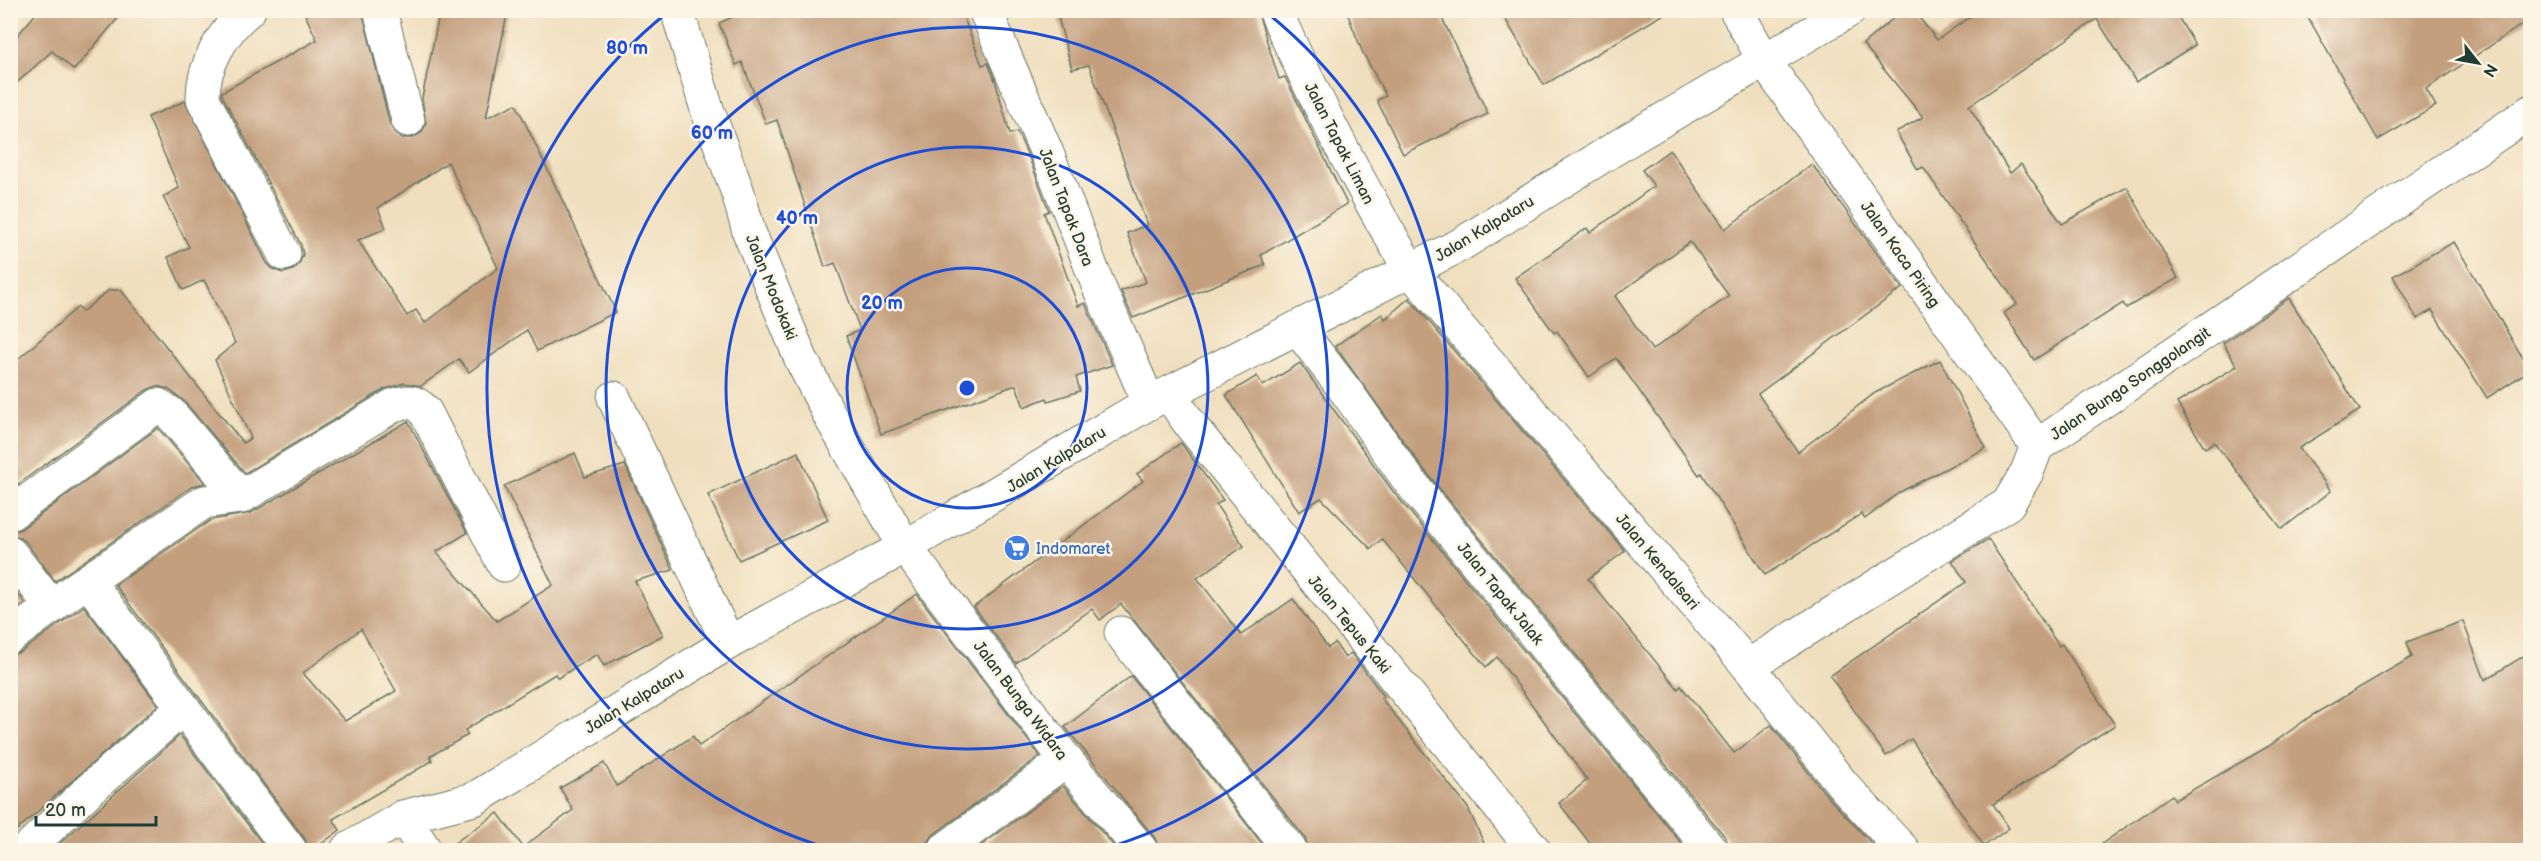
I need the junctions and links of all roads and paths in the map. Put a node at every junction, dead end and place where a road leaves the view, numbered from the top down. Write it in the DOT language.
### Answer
graph roads {
  1 [pos="249,10"];
  2 [pos="380,10"];
  3 [pos="677,10"];
  4 [pos="985,10"];
  5 [pos="1275,10"];
  6 [pos="1736,10"];
  7 [pos="1850,10"];
  8 [pos="1765,62"];
  9 [pos="2530,112"];
  10 [pos="408,120"];
  11 [pos="284,254"];
  12 [pos="1411,272"];
  13 [pos="1298,329"];
  14 [pos="614,398"];
  15 [pos="1159,399"];
  16 [pos="2037,446"];
  17 [pos="241,497"];
  18 [pos="10,514"];
  19 [pos="905,547"];
  20 [pos="10,554"];
  21 [pos="504,565"];
  22 [pos="88,581"];
  23 [pos="52,607"];
  24 [pos="1121,633"];
  25 [pos="10,637"];
  26 [pos="728,643"];
  27 [pos="1748,666"];
  28 [pos="183,708"];
  29 [pos="1066,760"];
  30 [pos="403,817"];
  31 [pos="26,850"];
  32 [pos="290,850"];
  33 [pos="347,850"];
  34 [pos="425,850"];
  35 [pos="944,850"];
  36 [pos="1141,850"];
  37 [pos="1290,850"];
  38 [pos="1534,850"];
  39 [pos="1711,850"];
  40 [pos="1903,850"];
  1 -- 11 [label="street"];
  2 -- 10 [label="street"];
  3 -- 19 [label="street, Jalan Modokaki"];
  4 -- 15 [label="street, Jalan Tapak Dara"];
  5 -- 12 [label="street, Jalan Tapak Liman"];
  6 -- 8 [label="street, Jalan Kaca Piring"];
  7 -- 8 [label="street, Jalan Kalpataru"];
  8 -- 12 [label="street, Jalan Kalpataru"];
  8 -- 16 [label="street, Jalan Kaca Piring"];
  9 -- 16 [label="street, Jalan Bunga Songgolangit"];
  12 -- 13 [label="street, Jalan Kalpataru"];
  12 -- 27 [label="street, Jalan Kendalsari"];
  13 -- 15 [label="street, Jalan Kalpataru"];
  13 -- 39 [label="street, Jalan Tapak Jalak"];
  14 -- 26 [label="street"];
  15 -- 19 [label="street, Jalan Kalpataru"];
  15 -- 38 [label="street, Jalan Tepus Kaki"];
  16 -- 27 [label="street, Jalan Bunga Songgolangit"];
  17 -- 18 [label="street"];
  17 -- 21 [label="street"];
  17 -- 22 [label="street"];
  19 -- 26 [label="street, Jalan Kalpataru"];
  19 -- 29 [label="street, Jalan Bunga Widara"];
  20 -- 23 [label="street"];
  22 -- 23 [label="street"];
  22 -- 28 [label="street"];
  23 -- 25 [label="street"];
  24 -- 37 [label="street"];
  26 -- 30 [label="street, Jalan Kalpataru"];
  27 -- 40 [label="street, Jalan Kendalsari"];
  28 -- 31 [label="street"];
  28 -- 32 [label="street"];
  29 -- 35 [label="street"];
  29 -- 36 [label="street, Jalan Bunga Widara"];
  30 -- 33 [label="street, Jalan Kalpataru"];
  30 -- 34 [label="street"];
}
